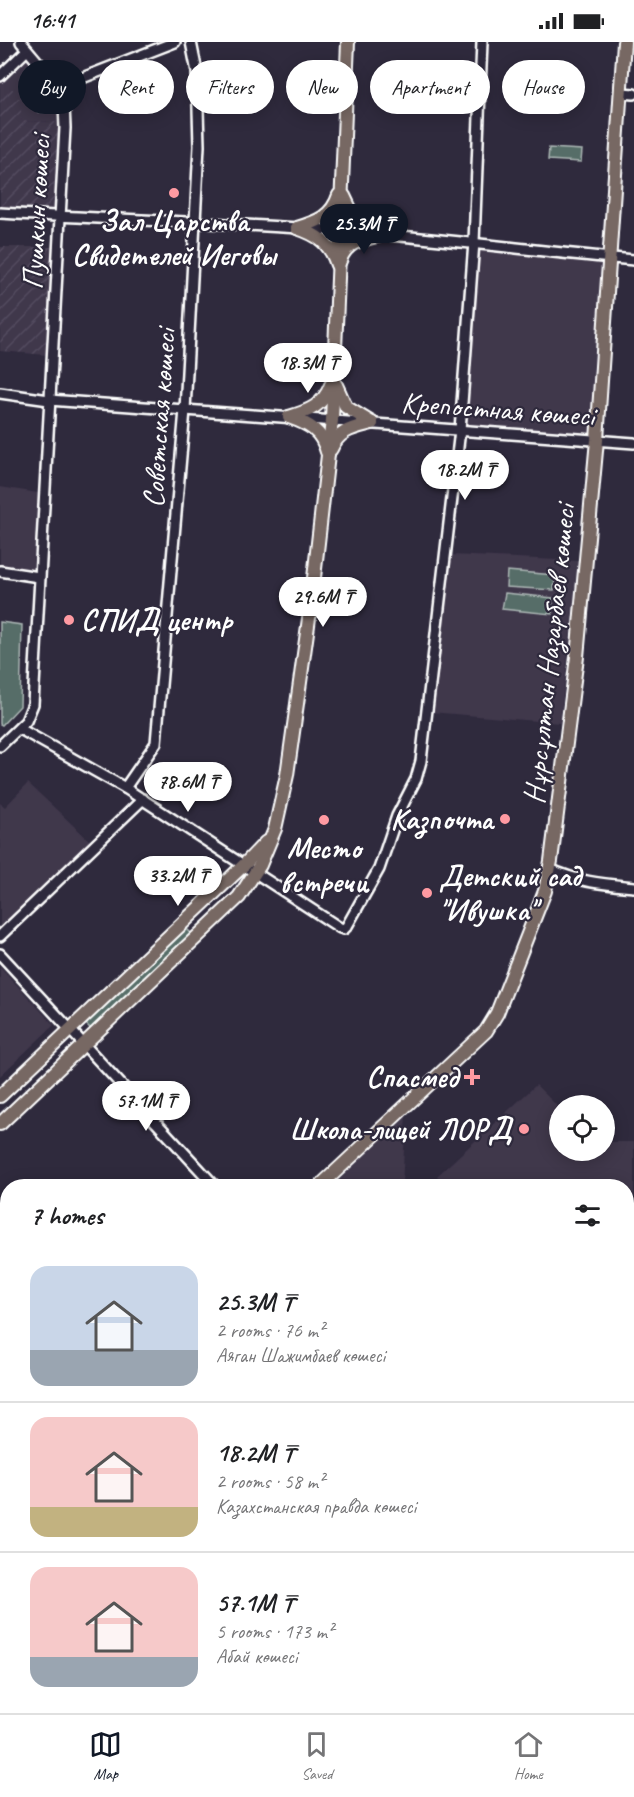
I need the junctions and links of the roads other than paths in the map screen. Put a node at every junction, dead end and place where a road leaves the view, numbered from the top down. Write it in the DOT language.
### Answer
graph roads {
  1 [pos="174,42"];
  2 [pos="191,42"];
  3 [pos="348,42"];
  4 [pos="482,42"];
  5 [pos="624,42"];
  6 [pos="24,46"];
  7 [pos="36,60"];
  8 [pos="0,76"];
  9 [pos="86,76"];
  10 [pos="628,94"];
  11 [pos="65,114"];
  12 [pos="342,189"];
  13 [pos="0,213"];
  14 [pos="61,217"];
  15 [pos="195,222"];
  16 [pos="297,228"];
  17 [pos="340,231"];
  18 [pos="381,234"];
  19 [pos="474,242"];
  20 [pos="611,258"];
  21 [pos="634,260"];
  22 [pos="338,269"];
  23 [pos="334,378"];
  24 [pos="0,393"];
  25 [pos="50,400"];
  26 [pos="185,410"];
  27 [pos="289,417"];
  28 [pos="332,420"];
  29 [pos="372,423"];
  30 [pos="460,430"];
  31 [pos="597,440"];
  32 [pos="634,443"];
  33 [pos="328,456"];
  34 [pos="0,571"];
  35 [pos="39,577"];
  36 [pos="20,729"];
  37 [pos="0,746"];
  38 [pos="125,788"];
  39 [pos="143,799"];
  40 [pos="275,829"];
  41 [pos="244,865"];
  42 [pos="550,870"];
  43 [pos="255,873"];
  44 [pos="634,887"];
  45 [pos="0,936"];
  46 [pos="0,954"];
  47 [pos="70,1030"];
  48 [pos="84,1045"];
  49 [pos="0,1095"];
  50 [pos="0,1124"];
  51 [pos="208,1179"];
  52 [pos="327,1179"];
  1 -- 9 [label="street"];
  2 -- 15 [label="street, Советская көшесі"];
  3 -- 12 [label="main road"];
  4 -- 19 [label="street"];
  5 -- 10 [label="main road, Нұрсұлтан Назарбаев көшесі"];
  6 -- 7 [label="street, Пушкин көшесі"];
  6 -- 8 [label="street"];
  10 -- 20 [label="main road, Нұрсұлтан Назарбаев көшесі"];
  11 -- 14 [label="street, Пушкин көшесі"];
  12 -- 16 [label="main road"];
  12 -- 17 [label="main road"];
  12 -- 18 [label="main road"];
  13 -- 14 [label="street"];
  14 -- 15 [label="street"];
  14 -- 25 [label="street, Пушкин көшесі"];
  15 -- 16 [label="street"];
  15 -- 26 [label="street, Советская көшесі"];
  16 -- 17 [label="street"];
  16 -- 22 [label="main road"];
  17 -- 18 [label="street"];
  17 -- 22 [label="main road"];
  18 -- 19 [label="street"];
  18 -- 22 [label="main road"];
  19 -- 20 [label="street"];
  19 -- 30 [label="street"];
  20 -- 21 [label="street"];
  20 -- 31 [label="main road, Нұрсұлтан Назарбаев көшесі"];
  22 -- 23 [label="main road"];
  23 -- 27 [label="main road"];
  23 -- 28 [label="main road"];
  23 -- 29 [label="main road"];
  24 -- 25 [label="street, Крепостная көшесі"];
  25 -- 26 [label="street, Крепостная көшесі"];
  25 -- 35 [label="street, Пушкин көшесі"];
  26 -- 27 [label="street, Крепостная көшесі"];
  26 -- 38 [label="street, Советская көшесі"];
  27 -- 28 [label="street, Крепостная көшесі"];
  27 -- 33 [label="main road"];
  28 -- 29 [label="street, Крепостная көшесі"];
  28 -- 33 [label="main road"];
  29 -- 30 [label="street, Крепостная көшесі"];
  29 -- 33 [label="main road"];
  30 -- 31 [label="street, Крепостная көшесі"];
  30 -- 43 [label="street"];
  31 -- 32 [label="street, Крепостная көшесі"];
  31 -- 42 [label="main road, Нұрсұлтан Назарбаев көшесі"];
  33 -- 40 [label="main road"];
  34 -- 35 [label="street"];
  35 -- 36 [label="street, Пушкин көшесі"];
  36 -- 37 [label="street, Пушкин көшесі"];
  36 -- 38 [label="street"];
  38 -- 39 [label="street"];
  39 -- 41 [label="street"];
  39 -- 45 [label="street"];
  40 -- 41 [label="main road"];
  40 -- 43 [label="main road"];
  41 -- 43 [label="street"];
  41 -- 47 [label="main road"];
  42 -- 44 [label="street"];
  42 -- 52 [label="main road, Нұрсұлтан Назарбаев көшесі"];
  43 -- 48 [label="main road"];
  46 -- 47 [label="street"];
  47 -- 48 [label="street"];
  47 -- 49 [label="main road"];
  48 -- 50 [label="main road"];
  48 -- 51 [label="street"];
}
